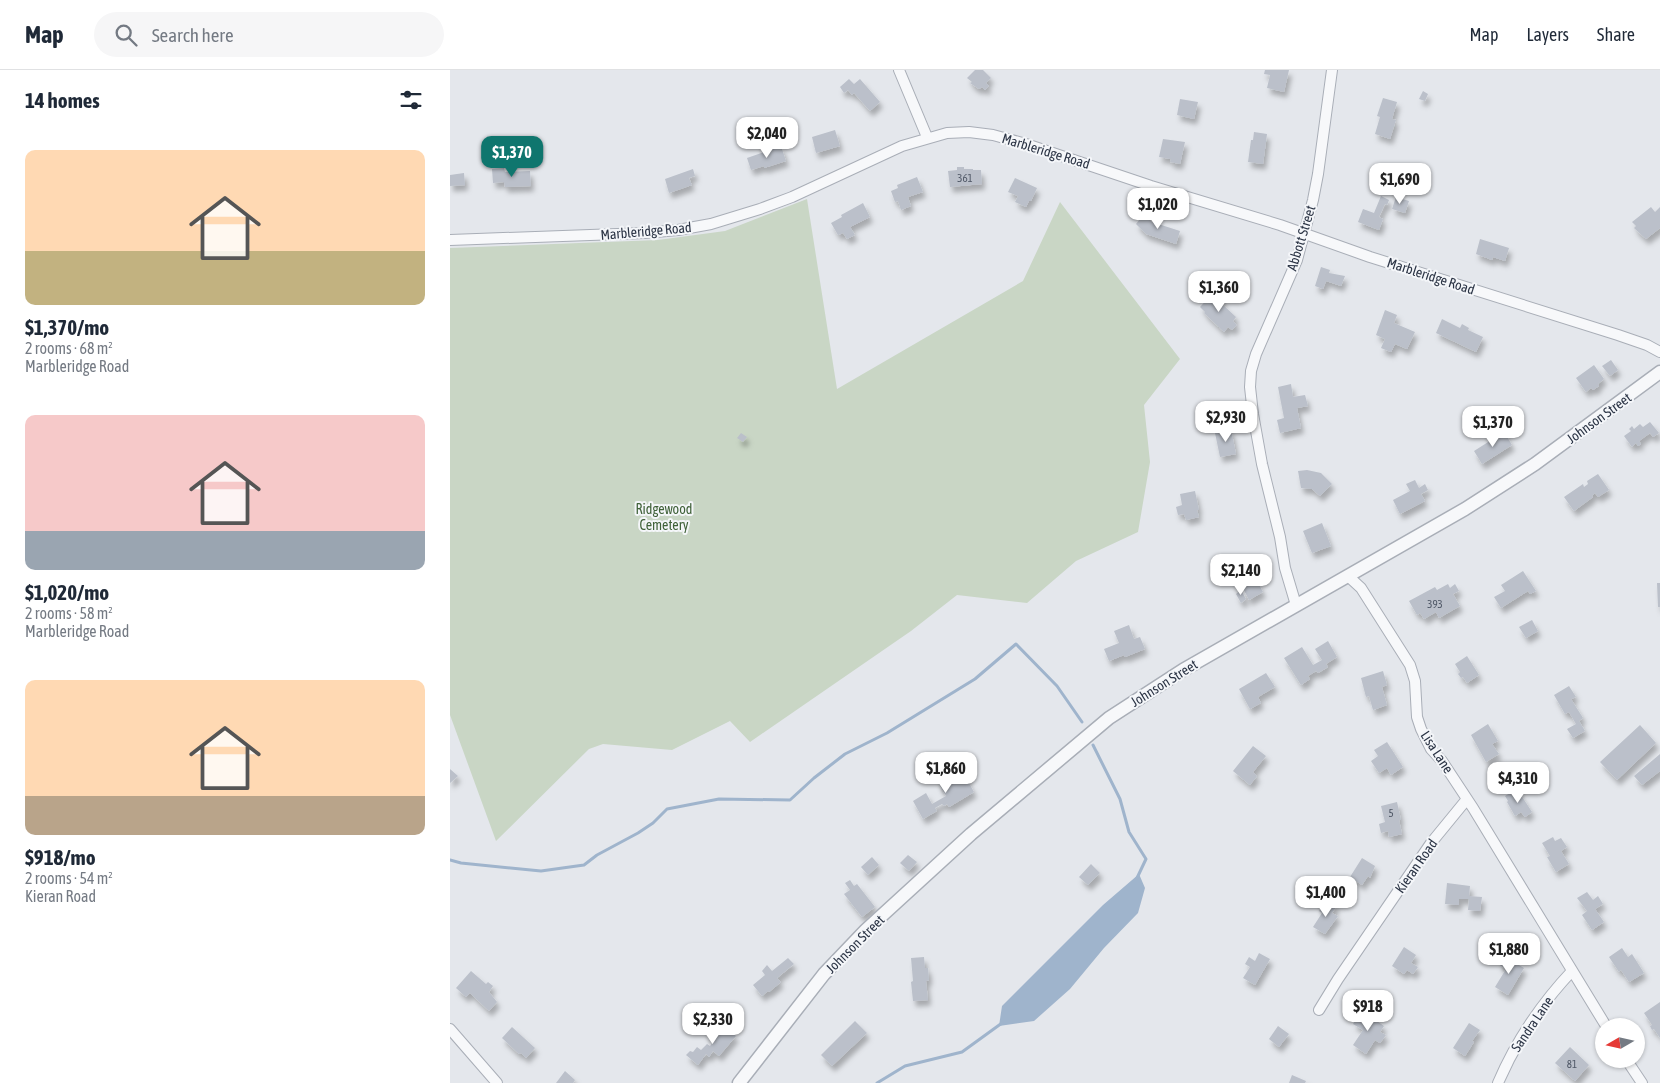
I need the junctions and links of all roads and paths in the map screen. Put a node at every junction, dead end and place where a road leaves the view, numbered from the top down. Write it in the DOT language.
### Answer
graph roads {
  1 [pos="899,70"];
  2 [pos="1332,70"];
  3 [pos="927,137"];
  4 [pos="1304,233"];
  5 [pos="450,240"];
  6 [pos="1660,352"];
  7 [pos="1660,372"];
  8 [pos="1348,576"];
  9 [pos="1296,605"];
  10 [pos="1467,798"];
  11 [pos="1572,971"];
  12 [pos="1319,1010"];
  13 [pos="1601,1018"];
  14 [pos="450,1029"];
  15 [pos="1632,1068"];
  16 [pos="497,1083"];
  17 [pos="740,1083"];
  18 [pos="1498,1083"];
  19 [pos="1642,1083"];
  1 -- 3 [label="street"];
  2 -- 4 [label="street, Abbott Street"];
  3 -- 4 [label="street, Marbleridge Road"];
  3 -- 5 [label="street, Marbleridge Road"];
  4 -- 6 [label="street, Marbleridge Road"];
  4 -- 9 [label="street, Abbott Street"];
  7 -- 8 [label="street, Johnson Street"];
  8 -- 9 [label="street, Johnson Street"];
  8 -- 10 [label="street, Lisa Lane"];
  9 -- 17 [label="street, Johnson Street"];
  10 -- 11 [label="street, Lisa Lane"];
  10 -- 12 [label="street, Kieran Road"];
  11 -- 13 [label="street, Lisa Lane"];
  11 -- 18 [label="street, Sandra Lane"];
  14 -- 16 [label="street"];
  15 -- 19 [label="street"];
}
